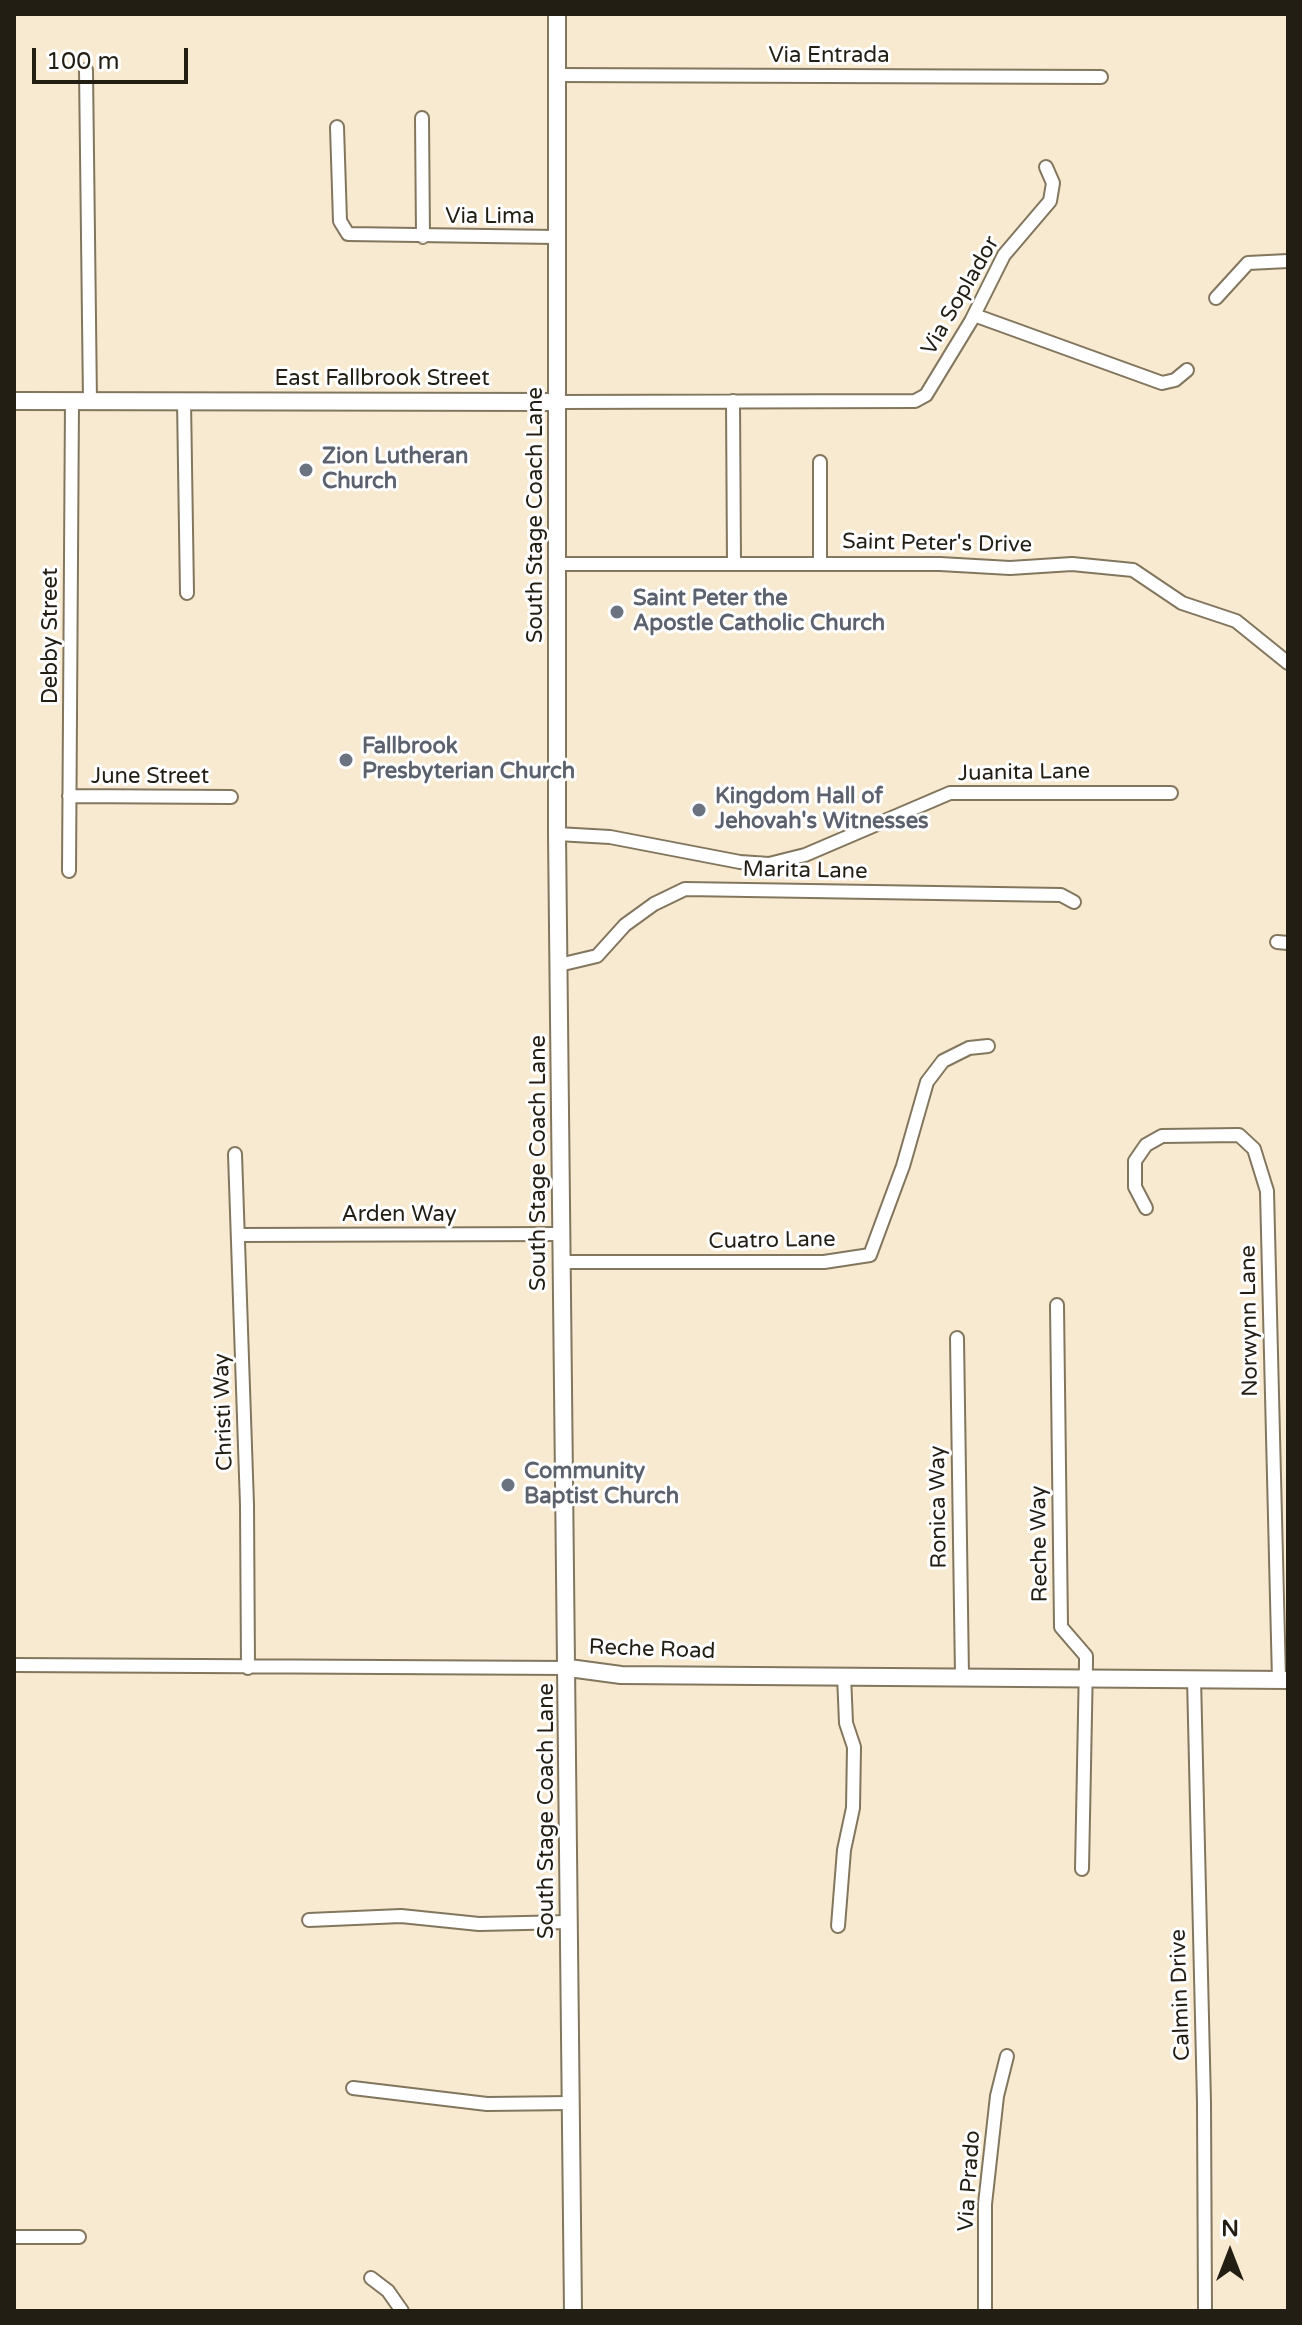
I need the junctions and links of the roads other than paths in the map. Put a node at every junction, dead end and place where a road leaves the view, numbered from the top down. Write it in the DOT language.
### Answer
graph roads {
  1 [pos="557,14"];
  2 [pos="86,70"];
  3 [pos="556,75"];
  4 [pos="1101,77"];
  5 [pos="422,118"];
  6 [pos="337,127"];
  7 [pos="1046,167"];
  8 [pos="423,237"];
  9 [pos="556,237"];
  10 [pos="1288,261"];
  11 [pos="1216,298"];
  12 [pos="974,315"];
  13 [pos="1187,370"];
  14 [pos="14,401"];
  15 [pos="72,401"];
  16 [pos="184,401"];
  17 [pos="733,401"];
  18 [pos="915,401"];
  19 [pos="90,402"];
  20 [pos="557,402"];
  21 [pos="820,462"];
  22 [pos="557,564"];
  23 [pos="734,564"];
  24 [pos="820,564"];
  25 [pos="187,593"];
  26 [pos="1288,663"];
  27 [pos="1171,793"];
  28 [pos="69,796"];
  29 [pos="231,797"];
  30 [pos="557,834"];
  31 [pos="69,871"];
  32 [pos="1074,902"];
  33 [pos="559,965"];
  34 [pos="988,1046"];
  35 [pos="235,1154"];
  36 [pos="1146,1208"];
  37 [pos="561,1234"];
  38 [pos="238,1235"];
  39 [pos="561,1262"];
  40 [pos="1057,1305"];
  41 [pos="957,1338"];
  42 [pos="14,1665"];
  43 [pos="248,1668"];
  44 [pos="569,1668"];
  45 [pos="844,1675"];
  46 [pos="962,1676"];
  47 [pos="1085,1677"];
  48 [pos="1194,1678"];
  49 [pos="1283,1680"];
  50 [pos="1082,1869"];
  51 [pos="309,1920"];
  52 [pos="570,1922"];
  53 [pos="838,1926"];
  54 [pos="1007,2056"];
  55 [pos="353,2088"];
  56 [pos="572,2103"];
  57 [pos="14,2237"];
  58 [pos="79,2237"];
  59 [pos="371,2278"];
  60 [pos="402,2311"];
  61 [pos="573,2311"];
  62 [pos="985,2311"];
  63 [pos="1205,2311"];
  1 -- 3 [label="main road, South Stage Coach Lane"];
  2 -- 19 [label="street"];
  3 -- 4 [label="street, Via Entrada"];
  3 -- 9 [label="main road, South Stage Coach Lane"];
  5 -- 8 [label="street, Via Lima"];
  6 -- 8 [label="street, Via Lima"];
  7 -- 12 [label="street, Via Soplador"];
  8 -- 9 [label="street, Via Lima"];
  9 -- 20 [label="main road, South Stage Coach Lane"];
  10 -- 11 [label="street"];
  12 -- 13 [label="street"];
  12 -- 18 [label="street, Via Soplador"];
  14 -- 15 [label="main road, East Fallbrook Street"];
  15 -- 19 [label="main road, East Fallbrook Street"];
  15 -- 28 [label="street, Debby Street"];
  16 -- 19 [label="main road, East Fallbrook Street"];
  16 -- 20 [label="main road, East Fallbrook Street"];
  16 -- 25 [label="street"];
  17 -- 18 [label="street, East Fallbrook Street"];
  17 -- 20 [label="street, East Fallbrook Street"];
  17 -- 23 [label="street"];
  20 -- 22 [label="main road, South Stage Coach Lane"];
  21 -- 24 [label="street"];
  22 -- 23 [label="street, Saint Peter's Drive"];
  22 -- 30 [label="main road, South Stage Coach Lane"];
  23 -- 24 [label="street, Saint Peter's Drive"];
  24 -- 26 [label="street, Saint Peter's Drive"];
  27 -- 30 [label="street, Juanita Lane"];
  28 -- 29 [label="street, June Street"];
  28 -- 31 [label="street, Debby Street"];
  30 -- 33 [label="main road, South Stage Coach Lane"];
  32 -- 33 [label="street, Marita Lane"];
  33 -- 37 [label="main road, South Stage Coach Lane"];
  34 -- 39 [label="street, Cuatro Lane"];
  35 -- 38 [label="street, Christi Way"];
  36 -- 49 [label="street, Norwynn Lane"];
  37 -- 38 [label="street, Arden Way"];
  37 -- 39 [label="main road, South Stage Coach Lane"];
  38 -- 43 [label="street, Christi Way"];
  39 -- 44 [label="main road, South Stage Coach Lane"];
  40 -- 47 [label="street, Reche Way"];
  41 -- 46 [label="street, Ronica Way"];
  42 -- 43 [label="street, Reche Road"];
  43 -- 44 [label="street, Reche Road"];
  44 -- 45 [label="main road, Reche Road"];
  44 -- 52 [label="main road, South Stage Coach Lane"];
  45 -- 46 [label="main road, Reche Road"];
  45 -- 53 [label="street"];
  46 -- 47 [label="main road, Reche Road"];
  47 -- 48 [label="main road, Reche Road"];
  47 -- 50 [label="street, Reche Way"];
  48 -- 49 [label="main road, Reche Road"];
  48 -- 63 [label="street, Calmin Drive"];
  51 -- 52 [label="street"];
  52 -- 56 [label="main road, South Stage Coach Lane"];
  54 -- 62 [label="street, Via Prado"];
  55 -- 56 [label="street"];
  56 -- 61 [label="main road, South Stage Coach Lane"];
  57 -- 58 [label="street"];
  59 -- 60 [label="street"];
}
